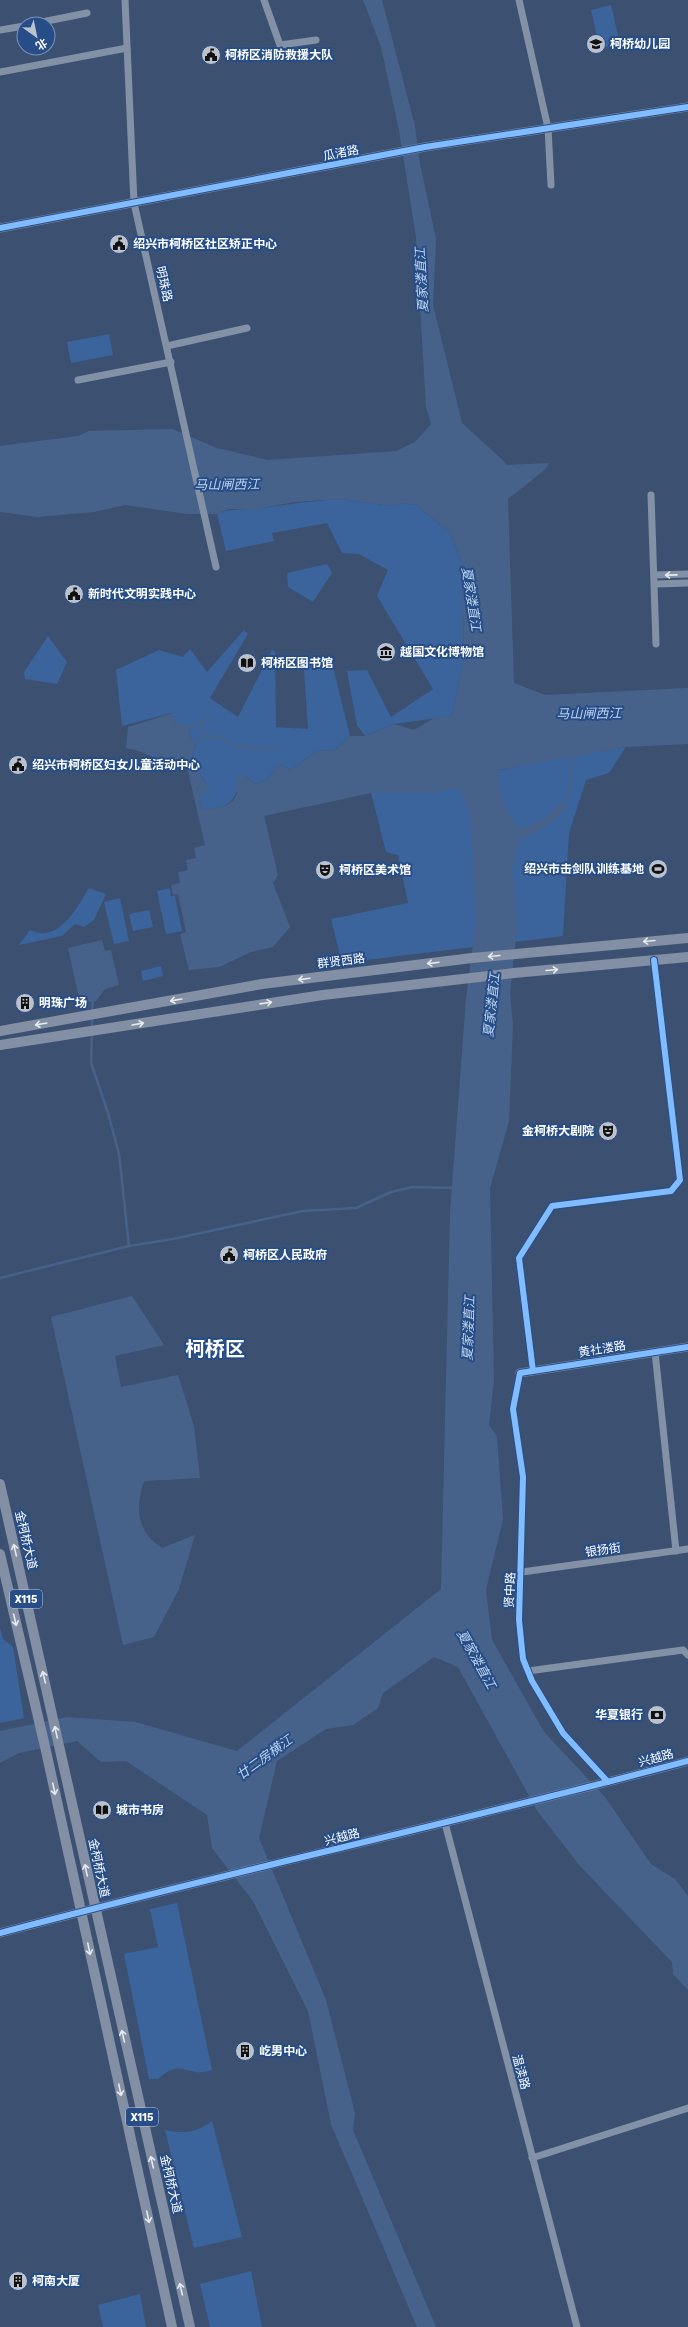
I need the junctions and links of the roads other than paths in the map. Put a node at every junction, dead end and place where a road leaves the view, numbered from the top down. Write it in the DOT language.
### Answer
graph roads {
  1 [pos="125,0"];
  2 [pos="264,0"];
  3 [pos="519,0"];
  4 [pos="87,14"];
  5 [pos="56,20"];
  6 [pos="16,27"];
  7 [pos="0,30"];
  8 [pos="316,40"];
  9 [pos="127,48"];
  10 [pos="0,72"];
  11 [pos="688,106"];
  12 [pos="548,128"];
  13 [pos="551,185"];
  14 [pos="134,203"];
  15 [pos="0,228"];
  16 [pos="247,328"];
  17 [pos="167,346"];
  18 [pos="171,362"];
  19 [pos="78,380"];
  20 [pos="651,494"];
  21 [pos="216,567"];
  22 [pos="688,574"];
  23 [pos="654,575"];
  24 [pos="688,583"];
  25 [pos="655,584"];
  26 [pos="656,644"];
  27 [pos="688,938"];
  28 [pos="688,957"];
  29 [pos="654,960"];
  30 [pos="0,1031"];
  31 [pos="0,1045"];
  32 [pos="688,1347"];
  33 [pos="655,1352"];
  34 [pos="533,1371"];
  35 [pos="520,1373"];
  36 [pos="0,1484"];
  37 [pos="688,1549"];
  38 [pos="676,1551"];
  39 [pos="0,1554"];
  40 [pos="522,1572"];
  41 [pos="688,1655"];
  42 [pos="528,1671"];
  43 [pos="688,1761"];
  44 [pos="605,1783"];
  45 [pos="445,1823"];
  46 [pos="94,1908"];
  47 [pos="80,1911"];
  48 [pos="0,1933"];
  49 [pos="688,2108"];
  50 [pos="532,2158"];
  51 [pos="172,2327"];
  52 [pos="190,2327"];
  53 [pos="577,2327"];
  1 -- 9 [label="street, 明珠路"];
  2 -- 8 [label="street"];
  3 -- 12 [label="street"];
  4 -- 5 [label="street"];
  6 -- 7 [label="street"];
  9 -- 10 [label="street"];
  9 -- 14 [label="street, 明珠路"];
  11 -- 12 [label="street, 瓜渚路"];
  12 -- 13 [label="street"];
  12 -- 14 [label="street, 瓜渚路"];
  14 -- 15 [label="street, 瓜渚路"];
  14 -- 17 [label="street, 明珠路"];
  16 -- 17 [label="street"];
  17 -- 18 [label="street, 明珠路"];
  18 -- 19 [label="street"];
  18 -- 21 [label="street, 明珠路"];
  20 -- 23 [label="street"];
  22 -- 23 [label="street, one-way"];
  23 -- 25 [label="street"];
  24 -- 25 [label="street"];
  25 -- 26 [label="street"];
  27 -- 30 [label="main road, 群贤西路, one-way"];
  28 -- 29 [label="main road"];
  31 -- 29 [label="main road, one-way"];
  29 -- 34 [label="street"];
  32 -- 33 [label="street, 黄社溇路"];
  33 -- 34 [label="street, 黄社溇路"];
  33 -- 38 [label="street"];
  34 -- 35 [label="street, 黄社溇路"];
  35 -- 40 [label="street, 贤中路"];
  46 -- 36 [label="main road, 金柯桥大道 / X115, one-way"];
  37 -- 38 [label="street, 银扬街"];
  38 -- 40 [label="street, 银扬街"];
  39 -- 47 [label="main road, X115, one-way"];
  40 -- 42 [label="street, 贤中路"];
  41 -- 42 [label="street"];
  42 -- 44 [label="street, 贤中路"];
  43 -- 44 [label="street, 兴越路"];
  44 -- 45 [label="street, 兴越路"];
  45 -- 46 [label="street, 兴越路"];
  45 -- 50 [label="street, 温渎路"];
  46 -- 47 [label="street, 兴越路"];
  52 -- 46 [label="main road, 金柯桥大道 / X115, one-way"];
  47 -- 48 [label="street, 兴越路"];
  47 -- 51 [label="main road, X115, one-way"];
  49 -- 50 [label="street"];
  50 -- 53 [label="street, 温渎路"];
}
